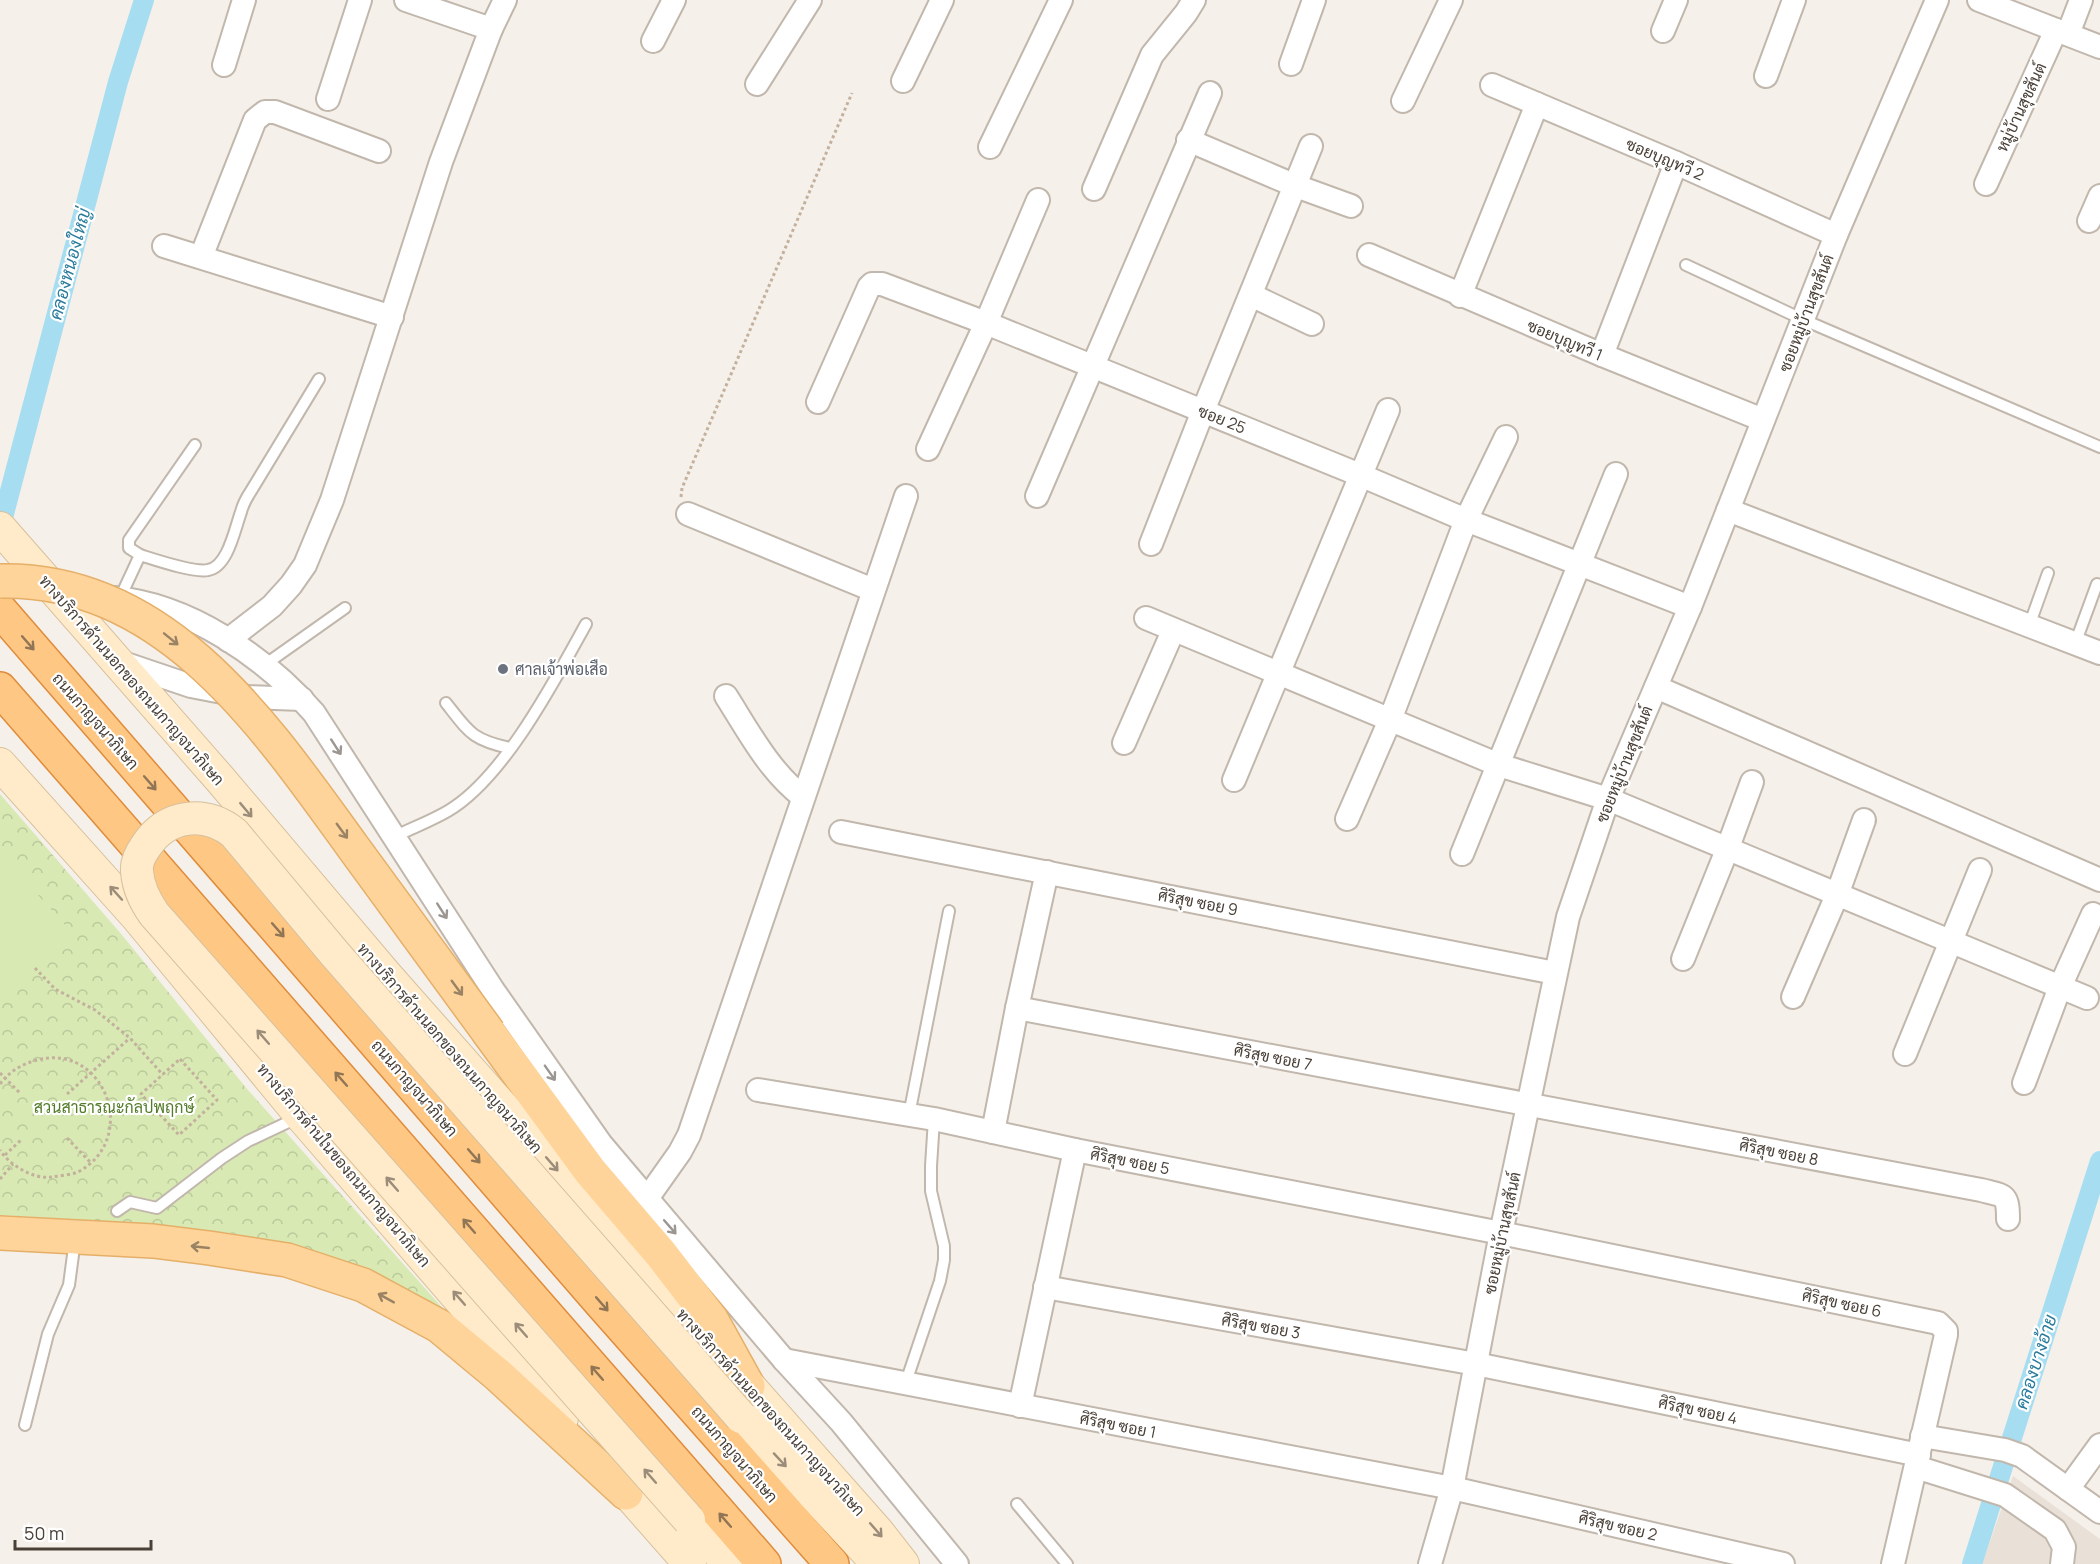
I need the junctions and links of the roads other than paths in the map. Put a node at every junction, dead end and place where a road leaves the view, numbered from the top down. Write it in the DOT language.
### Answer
graph roads {
  1 [pos="243,0"];
  2 [pos="360,0"];
  3 [pos="406,0"];
  4 [pos="505,0"];
  5 [pos="674,0"];
  6 [pos="810,0"];
  7 [pos="942,0"];
  8 [pos="1061,0"];
  9 [pos="1194,0"];
  10 [pos="1314,0"];
  11 [pos="1451,0"];
  12 [pos="1676,0"];
  13 [pos="1794,0"];
  14 [pos="1937,0"];
  15 [pos="1979,0"];
  16 [pos="2081,0"];
  17 [pos="491,29"];
  18 [pos="1663,31"];
  19 [pos="2062,32"];
  20 [pos="653,41"];
  21 [pos="2100,48"];
  22 [pos="1292,64"];
  23 [pos="225,65"];
  24 [pos="1766,76"];
  25 [pos="903,81"];
  26 [pos="758,84"];
  27 [pos="1492,85"];
  28 [pos="1210,93"];
  29 [pos="328,99"];
  30 [pos="1403,101"];
  31 [pos="1537,104"];
  32 [pos="1188,140"];
  33 [pos="1311,146"];
  34 [pos="990,147"];
  35 [pos="379,151"];
  36 [pos="1676,163"];
  37 [pos="1986,184"];
  38 [pos="1296,186"];
  39 [pos="1094,189"];
  40 [pos="2100,196"];
  41 [pos="1038,200"];
  42 [pos="1351,206"];
  43 [pos="2089,221"];
  44 [pos="1836,235"];
  45 [pos="164,246"];
  46 [pos="1369,255"];
  47 [pos="201,257"];
  48 [pos="1686,265"];
  49 [pos="1251,295"];
  50 [pos="1460,296"];
  51 [pos="392,317"];
  52 [pos="1804,320"];
  53 [pos="986,323"];
  54 [pos="1312,324"];
  55 [pos="1602,355"];
  56 [pos="1092,366"];
  57 [pos="320,379"];
  58 [pos="818,402"];
  59 [pos="1388,410"];
  60 [pos="1203,411"];
  61 [pos="1763,420"];
  62 [pos="1506,437"];
  63 [pos="195,445"];
  64 [pos="2100,447"];
  65 [pos="928,449"];
  66 [pos="1616,474"];
  67 [pos="1360,475"];
  68 [pos="906,496"];
  69 [pos="1037,496"];
  70 [pos="1728,510"];
  71 [pos="688,514"];
  72 [pos="1466,520"];
  73 [pos="0,528"];
  74 [pos="1151,544"];
  75 [pos="140,555"];
  76 [pos="1579,563"];
  77 [pos="2048,573"];
  78 [pos="0,581"];
  79 [pos="2097,584"];
  80 [pos="873,590"];
  81 [pos="120,598"];
  82 [pos="1690,607"];
  83 [pos="69,608"];
  84 [pos="345,608"];
  85 [pos="0,610"];
  86 [pos="1146,618"];
  87 [pos="586,624"];
  88 [pos="2029,626"];
  89 [pos="1173,631"];
  90 [pos="228,640"];
  91 [pos="2075,644"];
  92 [pos="2100,653"];
  93 [pos="114,660"];
  94 [pos="263,666"];
  95 [pos="1279,674"];
  96 [pos="1656,687"];
  97 [pos="0,689"];
  98 [pos="726,696"];
  99 [pos="302,699"];
  100 [pos="446,703"];
  101 [pos="1390,720"];
  102 [pos="1124,743"];
  103 [pos="510,748"];
  104 [pos="0,764"];
  105 [pos="1499,765"];
  106 [pos="1234,780"];
  107 [pos="1752,782"];
  108 [pos="803,797"];
  109 [pos="1608,799"];
  110 [pos="1347,819"];
  111 [pos="1864,820"];
  112 [pos="841,832"];
  113 [pos="394,837"];
  114 [pos="1727,850"];
  115 [pos="1462,854"];
  116 [pos="1980,870"];
  117 [pos="1047,872"];
  118 [pos="2100,880"];
  119 [pos="1837,895"];
  120 [pos="949,911"];
  121 [pos="2093,914"];
  122 [pos="1949,941"];
  123 [pos="1683,959"];
  124 [pos="1556,973"];
  125 [pos="2060,987"];
  126 [pos="1793,998"];
  127 [pos="2087,998"];
  128 [pos="1017,1008"];
  129 [pos="1905,1054"];
  130 [pos="2024,1083"];
  131 [pos="758,1090"];
  132 [pos="1529,1105"];
  133 [pos="909,1115"];
  134 [pos="301,1116"];
  135 [pos="934,1119"];
  136 [pos="993,1132"];
  137 [pos="1075,1150"];
  138 [pos="646,1200"];
  139 [pos="117,1211"];
  140 [pos="2008,1219"];
  141 [pos="0,1233"];
  142 [pos="1501,1233"];
  143 [pos="76,1237"];
  144 [pos="1045,1287"];
  145 [pos="784,1360"];
  146 [pos="1476,1364"];
  147 [pos="906,1382"];
  148 [pos="744,1401"];
  149 [pos="1020,1406"];
  150 [pos="25,1425"];
  151 [pos="2100,1445"];
  152 [pos="1919,1453"];
  153 [pos="1452,1488"];
  154 [pos="2068,1489"];
  155 [pos="626,1492"];
  156 [pos="1017,1504"];
  157 [pos="2100,1512"];
  158 [pos="690,1564"];
  159 [pos="729,1564"];
  160 [pos="764,1564"];
  161 [pos="832,1564"];
  162 [pos="878,1564"];
  163 [pos="903,1564"];
  164 [pos="957,1564"];
  165 [pos="1067,1564"];
  166 [pos="1430,1564"];
  167 [pos="1783,1564"];
  168 [pos="1893,1564"];
  169 [pos="2062,1564"];
  1 -- 23 [label="street"];
  2 -- 29 [label="street"];
  3 -- 17 [label="street"];
  4 -- 17 [label="street"];
  5 -- 20 [label="street"];
  6 -- 26 [label="street"];
  7 -- 25 [label="street"];
  8 -- 34 [label="street"];
  9 -- 39 [label="street"];
  10 -- 22 [label="street"];
  11 -- 30 [label="street"];
  12 -- 18 [label="street"];
  13 -- 24 [label="street"];
  14 -- 44 [label="street, ซอยหมู่บ้านสุขสันต์"];
  15 -- 19 [label="street"];
  16 -- 19 [label="street, หมู่บ้านสุขสันต์"];
  17 -- 51 [label="street"];
  19 -- 21 [label="street"];
  19 -- 37 [label="street, หมู่บ้านสุขสันต์"];
  27 -- 31 [label="street, ซอยบุญทวี 2"];
  28 -- 32 [label="street"];
  31 -- 36 [label="street, ซอยบุญทวี 2"];
  31 -- 50 [label="street"];
  32 -- 38 [label="street"];
  32 -- 56 [label="street"];
  33 -- 38 [label="street"];
  35 -- 47 [label="street"];
  36 -- 44 [label="street, ซอยบุญทวี 2"];
  36 -- 55 [label="street"];
  38 -- 42 [label="street"];
  38 -- 49 [label="street"];
  40 -- 43 [label="street"];
  41 -- 53 [label="street"];
  44 -- 52 [label="street, ซอยหมู่บ้านสุขสันต์"];
  45 -- 47 [label="street"];
  46 -- 50 [label="street, ซอยบุญทวี 1"];
  47 -- 51 [label="street"];
  48 -- 52 [label="lane"];
  49 -- 54 [label="street"];
  49 -- 60 [label="street"];
  50 -- 55 [label="street, ซอยบุญทวี 1"];
  51 -- 90 [label="street"];
  52 -- 61 [label="street, ซอยหมู่บ้านสุขสันต์"];
  52 -- 64 [label="lane"];
  53 -- 56 [label="street, ซอย 25"];
  53 -- 58 [label="street, ซอย 25"];
  53 -- 65 [label="street"];
  55 -- 61 [label="street, ซอยบุญทวี 1"];
  56 -- 60 [label="street, ซอย 25"];
  56 -- 69 [label="street"];
  57 -- 75 [label="lane"];
  59 -- 67 [label="street"];
  60 -- 67 [label="street, ซอย 25"];
  60 -- 74 [label="street"];
  61 -- 70 [label="street, ซอยหมู่บ้านสุขสันต์"];
  62 -- 72 [label="street"];
  63 -- 75 [label="lane"];
  66 -- 76 [label="street"];
  67 -- 72 [label="street, ซอย 25"];
  67 -- 95 [label="street"];
  68 -- 80 [label="street"];
  70 -- 82 [label="street, ซอยหมู่บ้านสุขสันต์"];
  70 -- 88 [label="street"];
  71 -- 80 [label="street"];
  72 -- 76 [label="street, ซอย 25"];
  72 -- 101 [label="street"];
  73 -- 83 [label="main road, ทางบริการด้านนอกของถนนกาญจนาภิเษก"];
  75 -- 81 [label="lane"];
  76 -- 82 [label="street, ซอย 25"];
  76 -- 105 [label="street"];
  77 -- 88 [label="lane"];
  78 -- 148 [label="main road, one-way, bridge"];
  79 -- 91 [label="lane"];
  80 -- 108 [label="street"];
  81 -- 83 [label="street"];
  81 -- 90 [label="street"];
  82 -- 96 [label="street, ซอยหมู่บ้านสุขสันต์"];
  83 -- 93 [label="main road, ทางบริการด้านนอกของถนนกาญจนาภิเษก"];
  84 -- 94 [label="lane"];
  85 -- 161 [label="highway, ถนนกาญจนาภิเษก, one-way"];
  86 -- 89 [label="street"];
  87 -- 103 [label="lane"];
  88 -- 91 [label="street"];
  89 -- 95 [label="street"];
  89 -- 102 [label="street"];
  90 -- 94 [label="street"];
  91 -- 92 [label="street"];
  93 -- 99 [label="street"];
  93 -- 148 [label="main road, ทางบริการด้านนอกของถนนกาญจนาภิเษก, one-way"];
  94 -- 99 [label="street"];
  95 -- 101 [label="street"];
  95 -- 106 [label="street"];
  96 -- 109 [label="street, ซอยหมู่บ้านสุขสันต์"];
  96 -- 118 [label="street"];
  160 -- 97 [label="highway, one-way"];
  98 -- 108 [label="street"];
  99 -- 113 [label="street, one-way"];
  100 -- 103 [label="lane"];
  101 -- 105 [label="street"];
  101 -- 110 [label="street"];
  103 -- 113 [label="lane"];
  134 -- 104 [label="main road, ทางบริการด้านในของถนนกาญจนาภิเษก, one-way"];
  105 -- 109 [label="street"];
  105 -- 115 [label="street"];
  107 -- 114 [label="street"];
  108 -- 138 [label="street"];
  109 -- 114 [label="street"];
  109 -- 124 [label="street, ซอยหมู่บ้านสุขสันต์"];
  111 -- 119 [label="street"];
  112 -- 117 [label="street, ศิริสุข ซอย 9"];
  113 -- 138 [label="street, one-way"];
  114 -- 119 [label="street"];
  114 -- 123 [label="street"];
  116 -- 122 [label="street"];
  117 -- 124 [label="street, ศิริสุข ซอย 9"];
  117 -- 128 [label="street"];
  119 -- 122 [label="street"];
  119 -- 126 [label="street"];
  120 -- 133 [label="lane"];
  121 -- 125 [label="street"];
  122 -- 125 [label="street"];
  122 -- 129 [label="street"];
  124 -- 132 [label="street, ซอยหมู่บ้านสุขสันต์"];
  125 -- 127 [label="street"];
  125 -- 130 [label="street"];
  128 -- 132 [label="street, ศิริสุข ซอย 7"];
  128 -- 136 [label="street"];
  131 -- 133 [label="street, ศิริสุข ซอย 5"];
  132 -- 140 [label="street, ศิริสุข ซอย 8"];
  132 -- 142 [label="street, ซอยหมู่บ้านสุขสันต์"];
  133 -- 135 [label="street, ศิริสุข ซอย 5"];
  134 -- 139 [label="lane"];
  155 -- 134 [label="main road, ทางบริการด้านในของถนนกาญจนาภิเษก, one-way"];
  135 -- 136 [label="street, ศิริสุข ซอย 5"];
  135 -- 147 [label="lane"];
  136 -- 137 [label="street, ศิริสุข ซอย 5"];
  137 -- 142 [label="street, ศิริสุข ซอย 5"];
  137 -- 144 [label="street"];
  138 -- 145 [label="street, one-way"];
  141 -- 143 [label="main road"];
  142 -- 146 [label="street, ซอยหมู่บ้านสุขสันต์"];
  142 -- 152 [label="street, ศิริสุข ซอย 6"];
  143 -- 150 [label="lane"];
  155 -- 143 [label="main road, one-way"];
  144 -- 146 [label="street, ศิริสุข ซอย 3"];
  144 -- 149 [label="street"];
  145 -- 147 [label="street, ศิริสุข ซอย 1"];
  145 -- 164 [label="street"];
  146 -- 152 [label="street, ศิริสุข ซอย 4"];
  146 -- 153 [label="street, ซอยหมู่บ้านสุขสันต์"];
  147 -- 149 [label="street, ศิริสุข ซอย 1"];
  159 -- 148 [label="main road, one-way, bridge"];
  148 -- 162 [label="main road, one-way"];
  148 -- 163 [label="main road, ทางบริการด้านนอกของถนนกาญจนาภิเษก, one-way"];
  149 -- 153 [label="street, ศิริสุข ซอย 1"];
  151 -- 154 [label="street"];
  152 -- 154 [label="street"];
  152 -- 168 [label="street, ศิริสุข ซอย 6"];
  152 -- 169 [label="street"];
  153 -- 166 [label="street, ซอยหมู่บ้านสุขสันต์"];
  153 -- 167 [label="street, ศิริสุข ซอย 2"];
  154 -- 157 [label="street"];
  155 -- 158 [label="main road, ทางบริการด้านในของถนนกาญจนาภิเษก"];
  156 -- 165 [label="lane"];
}
